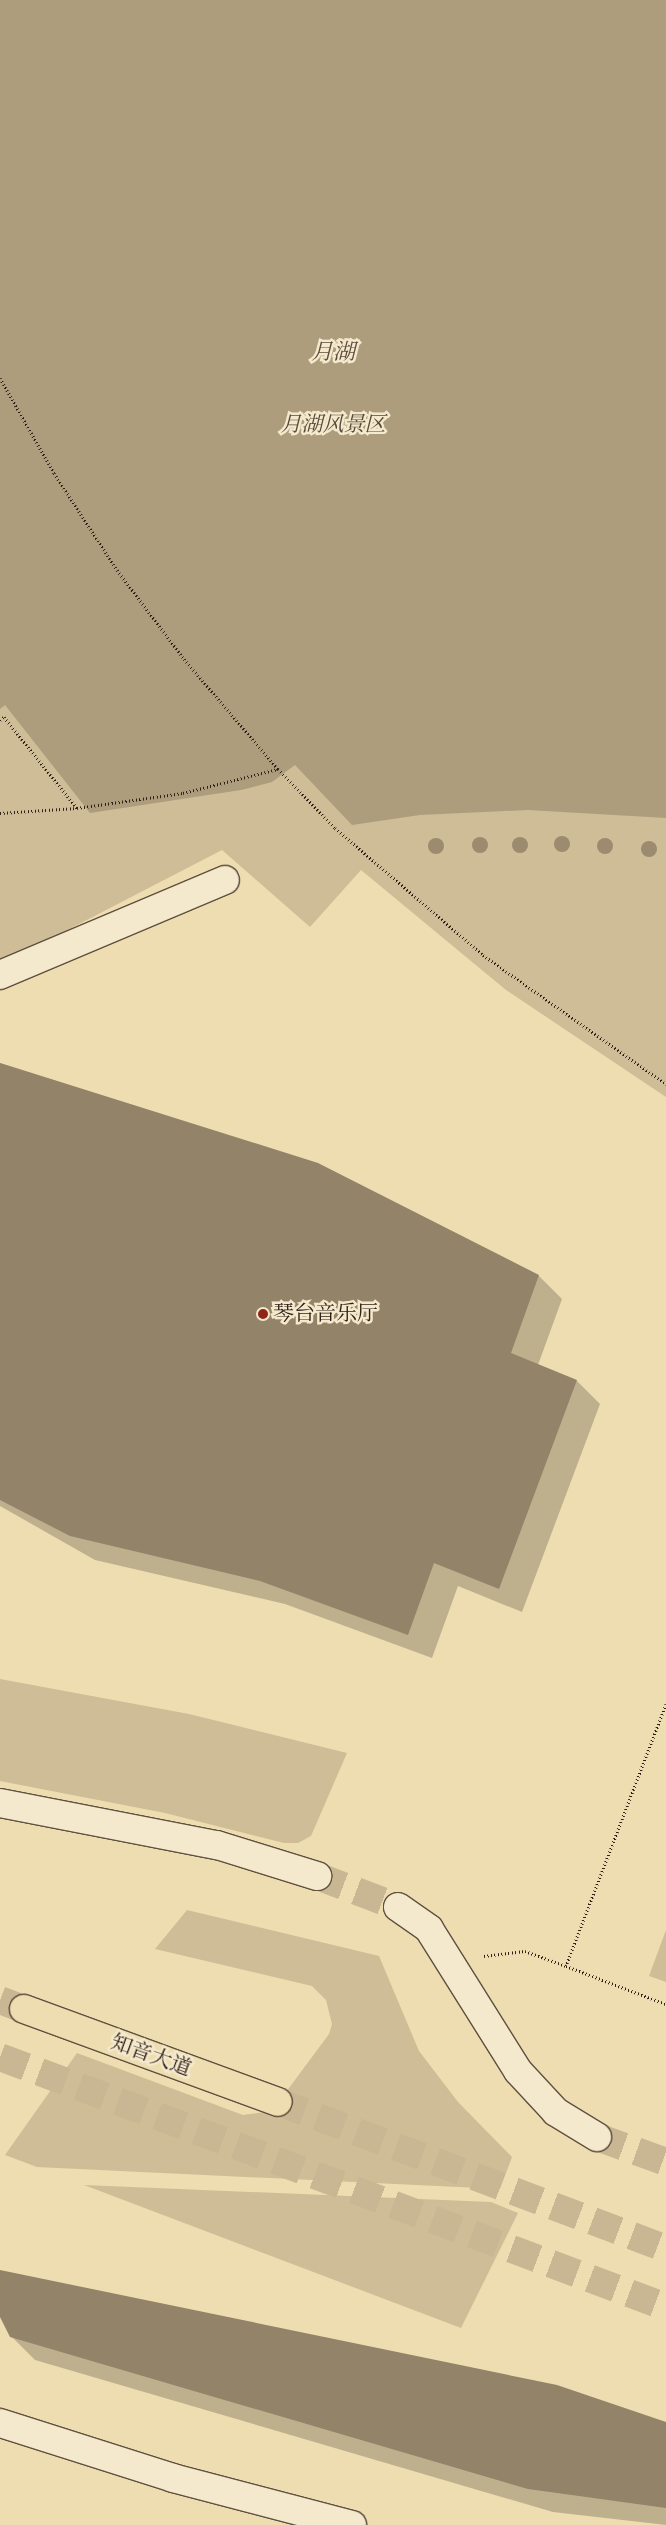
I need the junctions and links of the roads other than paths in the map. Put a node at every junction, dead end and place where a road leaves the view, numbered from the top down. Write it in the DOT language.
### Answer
graph roads {
  1 [pos="225,880"];
  2 [pos="0,974"];
  3 [pos="0,1803"];
  4 [pos="317,1876"];
  5 [pos="398,1907"];
  6 [pos="24,2009"];
  7 [pos="278,2102"];
  8 [pos="597,2137"];
  9 [pos="0,2423"];
  10 [pos="352,2525"];
  1 -- 2 [label="lane"];
  3 -- 4 [label="lane"];
  5 -- 8 [label="lane"];
  6 -- 7 [label="main road, 知音大道"];
  9 -- 10 [label="lane"];
}
